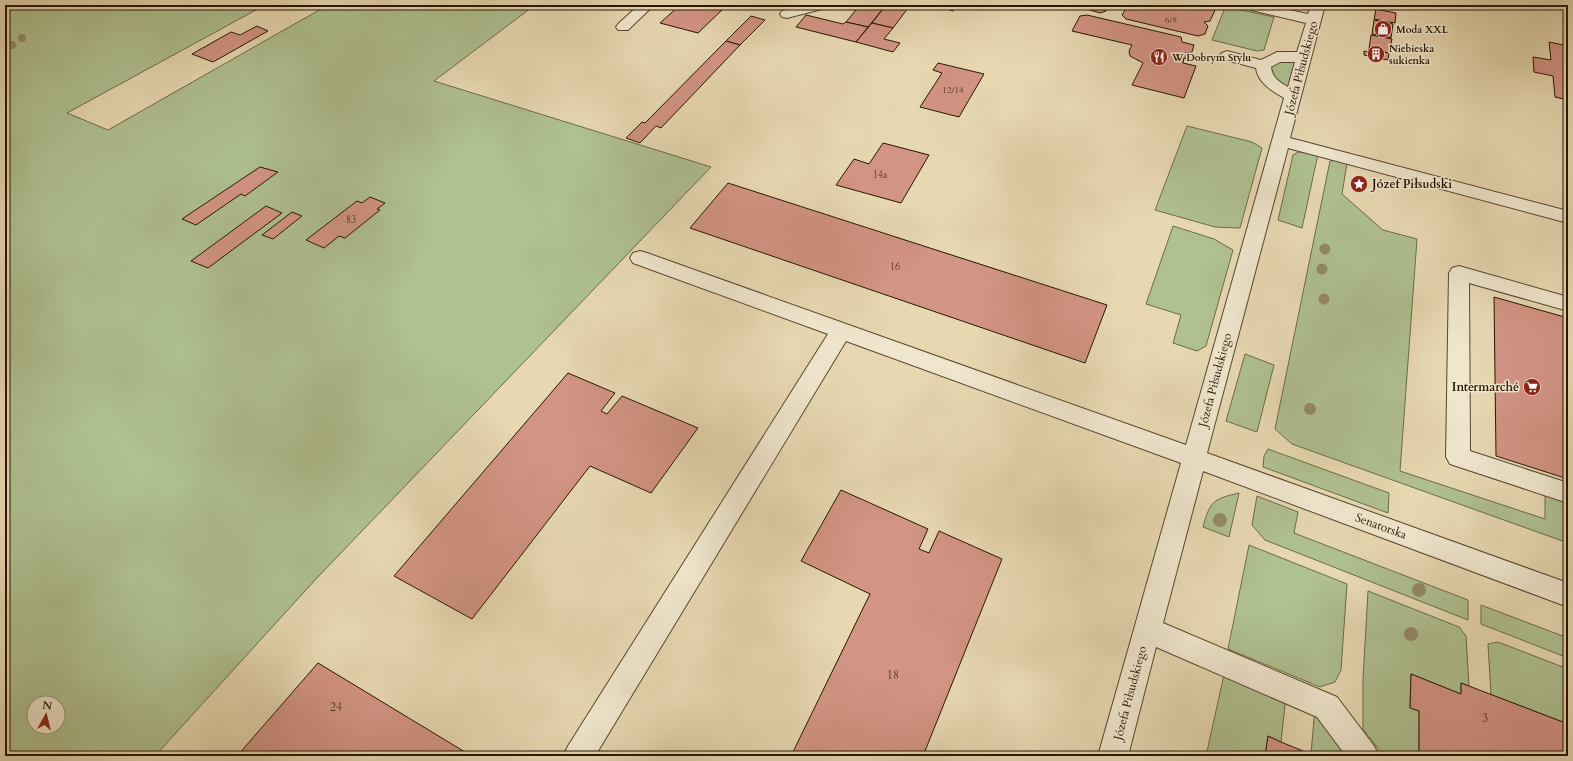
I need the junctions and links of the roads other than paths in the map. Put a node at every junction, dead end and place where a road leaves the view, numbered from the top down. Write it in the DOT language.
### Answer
graph roads {
  1 [pos="647,5"];
  2 [pos="821,5"];
  3 [pos="1256,7"];
  4 [pos="1316,12"];
  5 [pos="786,14"];
  6 [pos="623,26"];
  7 [pos="1227,56"];
  8 [pos="1304,57"];
  9 [pos="1263,64"];
  10 [pos="1294,97"];
  11 [pos="1282,141"];
  12 [pos="1568,217"];
  13 [pos="640,258"];
  14 [pos="1568,304"];
  15 [pos="841,331"];
  16 [pos="1194,458"];
  17 [pos="1568,493"];
  18 [pos="1568,595"];
  19 [pos="1147,630"];
  20 [pos="578,756"];
  21 [pos="1113,756"];
  22 [pos="1364,756"];
  1 -- 6 [label="street"];
  2 -- 5 [label="street"];
  3 -- 4 [label="street"];
  4 -- 8 [label="street, Józefa Piłsudskiego"];
  7 -- 9 [label="street"];
  8 -- 9 [label="street"];
  8 -- 10 [label="street, Józefa Piłsudskiego"];
  9 -- 10 [label="street"];
  10 -- 11 [label="street, Józefa Piłsudskiego"];
  11 -- 12 [label="street"];
  11 -- 16 [label="street, Józefa Piłsudskiego"];
  13 -- 15 [label="street, Senatorska"];
  14 -- 17 [label="street"];
  15 -- 16 [label="street, Senatorska"];
  15 -- 20 [label="street"];
  16 -- 18 [label="street, Senatorska"];
  16 -- 19 [label="street, Józefa Piłsudskiego"];
  19 -- 21 [label="street, Józefa Piłsudskiego"];
  19 -- 22 [label="street"];
}
